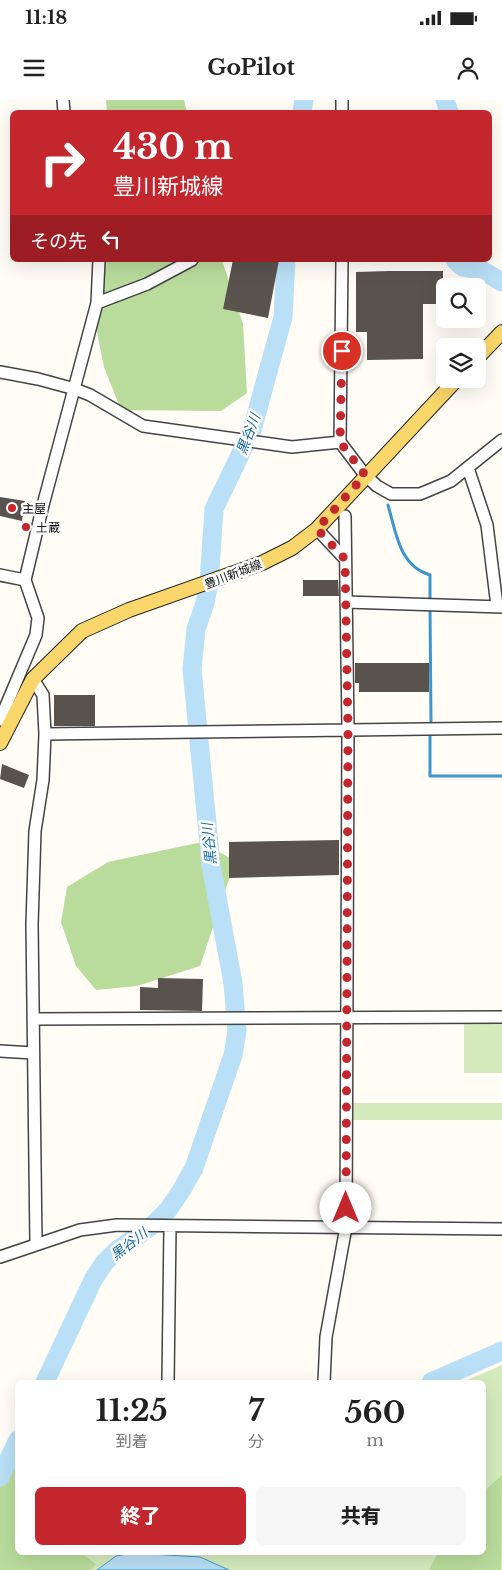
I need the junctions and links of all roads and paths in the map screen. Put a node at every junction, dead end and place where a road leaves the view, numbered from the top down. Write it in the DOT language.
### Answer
graph roads {
  1 [pos="99,262"];
  2 [pos="188,262"];
  3 [pos="342,262"];
  4 [pos="97,303"];
  5 [pos="502,332"];
  6 [pos="486,349"];
  7 [pos="0,372"];
  8 [pos="448,388"];
  9 [pos="75,389"];
  10 [pos="502,440"];
  11 [pos="340,442"];
  12 [pos="468,468"];
  13 [pos="365,475"];
  14 [pos="345,516"];
  15 [pos="317,529"];
  16 [pos="345,559"];
  17 [pos="0,576"];
  18 [pos="25,580"];
  19 [pos="346,602"];
  20 [pos="500,606"];
  21 [pos="33,679"];
  22 [pos="3,720"];
  23 [pos="502,728"];
  24 [pos="348,729"];
  25 [pos="45,734"];
  26 [pos="0,743"];
  27 [pos="346,1017"];
  28 [pos="502,1017"];
  29 [pos="34,1019"];
  30 [pos="0,1051"];
  31 [pos="33,1053"];
  32 [pos="170,1227"];
  33 [pos="346,1227"];
  34 [pos="502,1229"];
  35 [pos="36,1244"];
  36 [pos="0,1258"];
  37 [pos="168,1380"];
  38 [pos="324,1380"];
  1 -- 4 [label="street"];
  2 -- 4 [label="street"];
  3 -- 11 [label="street"];
  4 -- 9 [label="street"];
  5 -- 6 [label="main road"];
  7 -- 9 [label="street"];
  8 -- 13 [label="main road, 豊川新城線"];
  9 -- 11 [label="street"];
  9 -- 18 [label="street"];
  10 -- 12 [label="street"];
  11 -- 13 [label="street"];
  12 -- 13 [label="street"];
  12 -- 20 [label="street"];
  13 -- 15 [label="main road, 豊川新城線"];
  14 -- 16 [label="street"];
  15 -- 16 [label="street"];
  15 -- 21 [label="main road, 豊川新城線"];
  16 -- 19 [label="street"];
  17 -- 18 [label="street"];
  18 -- 22 [label="street"];
  19 -- 20 [label="street"];
  19 -- 24 [label="street"];
  21 -- 22 [label="main road, 豊川新城線"];
  21 -- 25 [label="street"];
  22 -- 26 [label="main road, 豊川新城線"];
  23 -- 24 [label="street"];
  24 -- 25 [label="street"];
  24 -- 27 [label="street"];
  25 -- 29 [label="street"];
  27 -- 28 [label="street"];
  27 -- 29 [label="street"];
  27 -- 33 [label="street"];
  29 -- 31 [label="street"];
  30 -- 31 [label="street"];
  31 -- 35 [label="street"];
  32 -- 33 [label="street"];
  32 -- 35 [label="street"];
  32 -- 37 [label="street"];
  33 -- 34 [label="street"];
  33 -- 38 [label="street"];
  35 -- 36 [label="street"];
}
